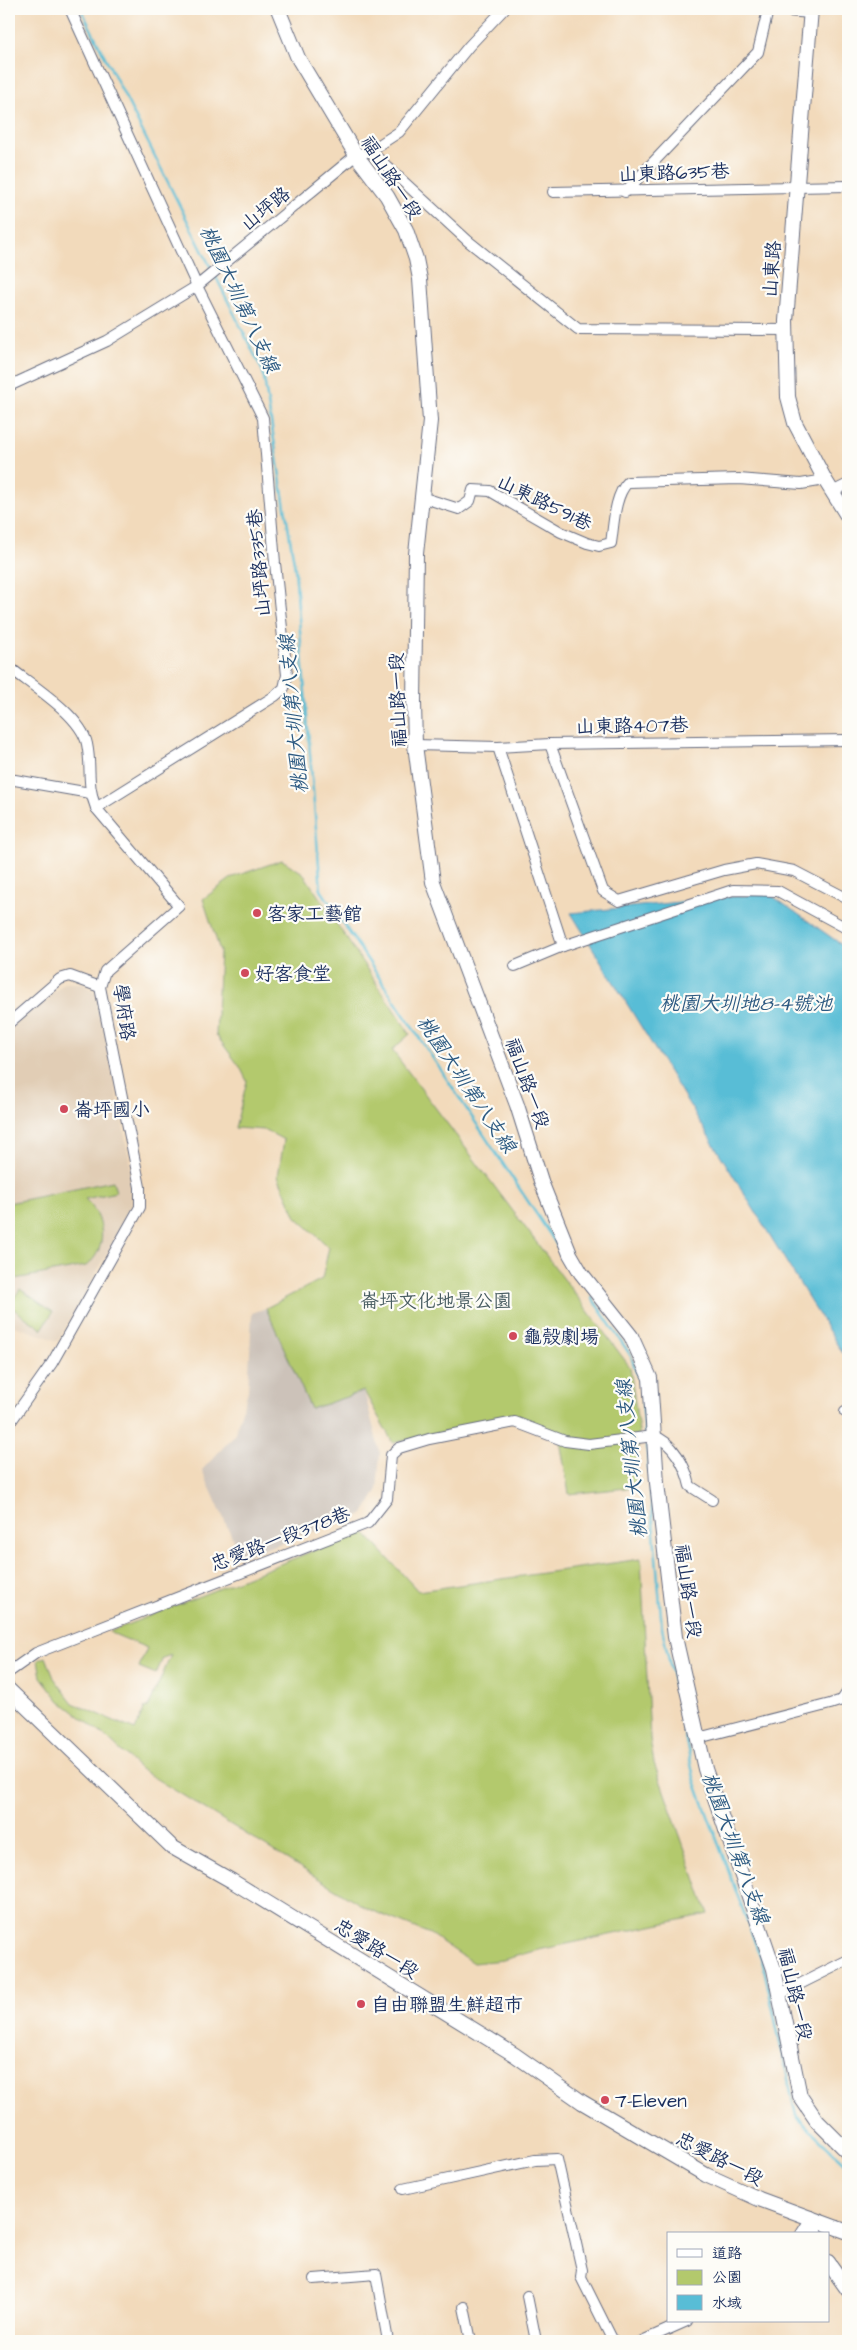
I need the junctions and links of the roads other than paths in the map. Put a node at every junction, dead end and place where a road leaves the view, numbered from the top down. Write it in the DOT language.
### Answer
graph roads {
  1 [pos="70,9"];
  2 [pos="278,9"];
  3 [pos="504,9"];
  4 [pos="768,9"];
  5 [pos="810,11"];
  6 [pos="370,151"];
  7 [pos="356,155"];
  8 [pos="796,185"];
  9 [pos="848,186"];
  10 [pos="553,192"];
  11 [pos="625,192"];
  12 [pos="196,286"];
  13 [pos="786,330"];
  14 [pos="9,386"];
  15 [pos="848,484"];
  16 [pos="829,486"];
  17 [pos="421,497"];
  18 [pos="848,517"];
  19 [pos="9,667"];
  20 [pos="848,740"];
  21 [pos="550,744"];
  22 [pos="415,745"];
  23 [pos="498,747"];
  24 [pos="9,779"];
  25 [pos="90,793"];
  26 [pos="96,808"];
  27 [pos="848,899"];
  28 [pos="848,929"];
  29 [pos="563,946"];
  30 [pos="515,966"];
  31 [pos="100,987"];
  32 [pos="9,1023"];
  33 [pos="9,1424"];
  34 [pos="648,1437"];
  35 [pos="712,1500"];
  36 [pos="9,1672"];
  37 [pos="9,1690"];
  38 [pos="848,1691"];
  39 [pos="698,1738"];
  40 [pos="848,1960"];
  41 [pos="780,1994"];
  42 [pos="848,2152"];
  43 [pos="403,2189"];
  44 [pos="811,2218"];
  45 [pos="802,2232"];
  46 [pos="815,2232"];
  47 [pos="848,2232"];
  48 [pos="830,2265"];
  49 [pos="314,2279"];
  50 [pos="848,2290"];
  51 [pos="527,2296"];
  52 [pos="464,2306"];
  53 [pos="685,2322"];
  54 [pos="388,2341"];
  55 [pos="471,2341"];
  56 [pos="536,2341"];
  57 [pos="613,2341"];
  58 [pos="642,2341"];
  1 -- 12 [label="street, 山坪路335巷"];
  2 -- 7 [label="street, 福山路一段"];
  3 -- 6 [label="street, 山坪路"];
  4 -- 5 [label="street"];
  4 -- 11 [label="street"];
  5 -- 8 [label="street, 山東路"];
  6 -- 7 [label="street, 山坪路"];
  6 -- 13 [label="street"];
  7 -- 12 [label="street, 山坪路"];
  7 -- 17 [label="street, 福山路一段"];
  8 -- 9 [label="street, 山東路635巷"];
  8 -- 11 [label="street, 山東路635巷"];
  8 -- 13 [label="street, 山東路"];
  10 -- 11 [label="street, 山東路635巷"];
  12 -- 14 [label="street, 山坪路"];
  12 -- 26 [label="street, 山坪路335巷"];
  13 -- 16 [label="street, 山東路"];
  15 -- 16 [label="street"];
  16 -- 17 [label="street, 山東路591巷"];
  16 -- 18 [label="street, 山東路"];
  17 -- 22 [label="street, 福山路一段"];
  19 -- 25 [label="street, 學府路"];
  20 -- 21 [label="street, 山東路407巷"];
  21 -- 23 [label="street, 山東路407巷"];
  21 -- 27 [label="street"];
  22 -- 23 [label="street, 山東路407巷"];
  22 -- 34 [label="street, 福山路一段"];
  23 -- 29 [label="street"];
  24 -- 25 [label="street"];
  25 -- 26 [label="street, 學府路"];
  26 -- 31 [label="street, 學府路"];
  28 -- 29 [label="street"];
  29 -- 30 [label="street"];
  31 -- 32 [label="street"];
  31 -- 33 [label="street, 學府路"];
  34 -- 35 [label="street"];
  34 -- 36 [label="street, 忠愛路一段378巷"];
  34 -- 39 [label="street, 福山路一段"];
  37 -- 44 [label="street, 忠愛路一段"];
  38 -- 39 [label="street"];
  39 -- 41 [label="street, 福山路一段"];
  40 -- 41 [label="street"];
  41 -- 42 [label="street, 福山路一段"];
  43 -- 57 [label="street"];
  44 -- 45 [label="street"];
  44 -- 46 [label="street"];
  44 -- 47 [label="street, 忠愛路一段"];
  48 -- 50 [label="street"];
  49 -- 54 [label="street"];
  51 -- 56 [label="street"];
  52 -- 55 [label="street"];
  53 -- 58 [label="street"];
}
